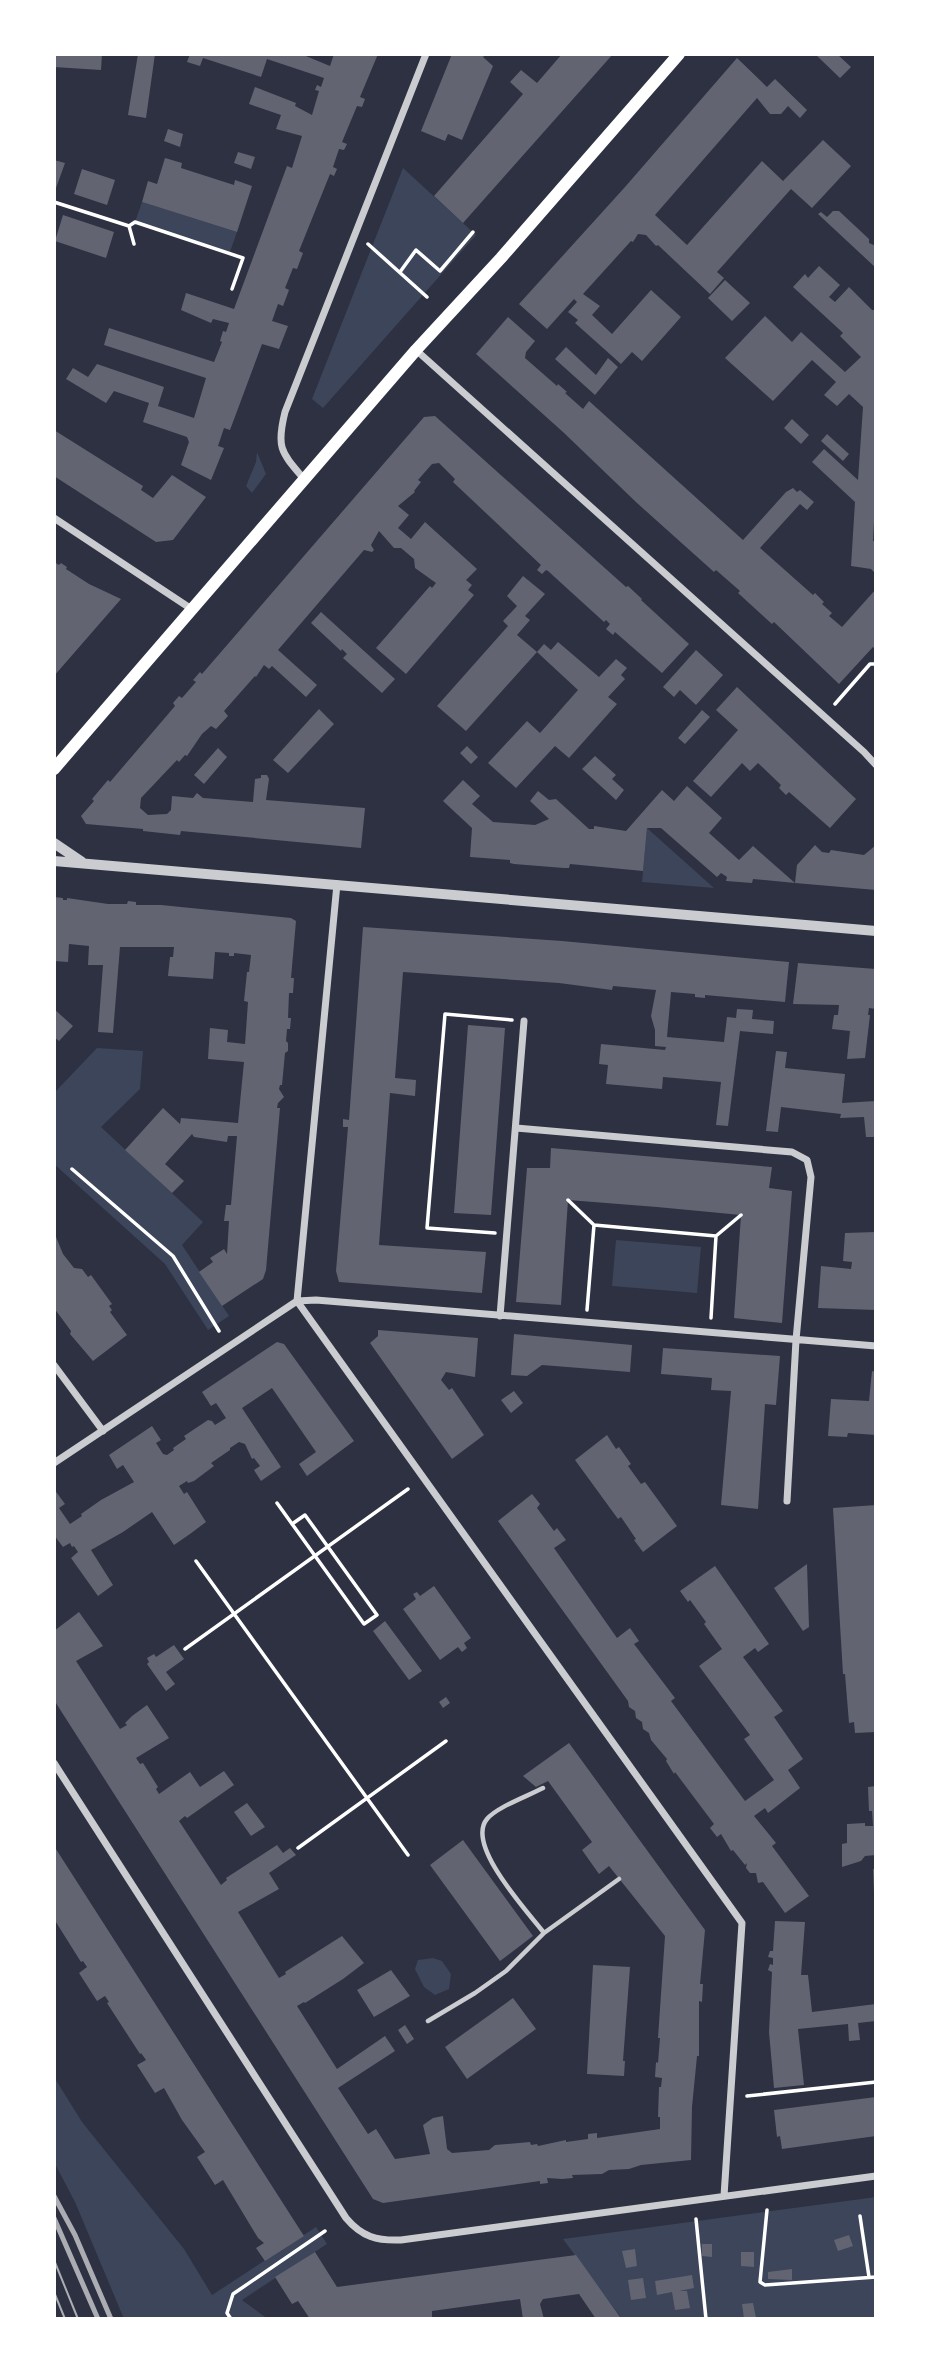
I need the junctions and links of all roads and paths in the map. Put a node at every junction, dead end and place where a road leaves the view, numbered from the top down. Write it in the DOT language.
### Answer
graph roads {
  1 [pos="426,54"];
  2 [pos="680,54"];
  3 [pos="54,202"];
  4 [pos="129,226"];
  5 [pos="474,232"];
  6 [pos="134,244"];
  7 [pos="368,244"];
  8 [pos="400,272"];
  9 [pos="232,289"];
  10 [pos="427,297"];
  11 [pos="416,350"];
  12 [pos="304,479"];
  13 [pos="54,518"];
  14 [pos="194,610"];
  15 [pos="876,664"];
  16 [pos="835,704"];
  17 [pos="876,765"];
  18 [pos="54,769"];
  19 [pos="54,843"];
  20 [pos="54,861"];
  21 [pos="85,863"];
  22 [pos="337,884"];
  23 [pos="876,930"];
  24 [pos="524,1021"];
  25 [pos="516,1128"];
  26 [pos="72,1170"];
  27 [pos="568,1200"];
  28 [pos="741,1215"];
  29 [pos="594,1225"];
  30 [pos="507,1234"];
  31 [pos="716,1236"];
  32 [pos="297,1301"];
  33 [pos="500,1316"];
  34 [pos="586,1323"];
  35 [pos="219,1331"];
  36 [pos="710,1333"];
  37 [pos="796,1340"];
  38 [pos="876,1346"];
  39 [pos="54,1365"];
  40 [pos="103,1431"];
  41 [pos="54,1463"];
  42 [pos="408,1489"];
  43 [pos="787,1501"];
  44 [pos="276,1503"];
  45 [pos="292,1524"];
  46 [pos="327,1546"];
  47 [pos="314,1555"];
  48 [pos="196,1561"];
  49 [pos="234,1613"];
  50 [pos="184,1649"];
  51 [pos="446,1741"];
  52 [pos="54,1763"];
  53 [pos="543,1788"];
  54 [pos="367,1798"];
  55 [pos="298,1848"];
  56 [pos="408,1855"];
  57 [pos="619,1879"];
  58 [pos="544,1933"];
  59 [pos="428,2021"];
  60 [pos="876,2082"];
  61 [pos="747,2096"];
  62 [pos="876,2176"];
  63 [pos="724,2196"];
  64 [pos="766,2210"];
  65 [pos="860,2216"];
  66 [pos="696,2219"];
  67 [pos="325,2231"];
  68 [pos="869,2277"];
  69 [pos="876,2277"];
  70 [pos="231,2319"];
  71 [pos="706,2319"];
  1 -- 12 [label="street"];
  2 -- 11 [label="main road"];
  3 -- 4 [label="path"];
  4 -- 6 [label="path"];
  4 -- 9 [label="path"];
  5 -- 8 [label="path"];
  7 -- 8 [label="path"];
  8 -- 10 [label="path"];
  11 -- 12 [label="main road"];
  11 -- 17 [label="street"];
  12 -- 14 [label="main road"];
  13 -- 14 [label="street"];
  14 -- 18 [label="main road"];
  15 -- 16 [label="path"];
  19 -- 21 [label="street"];
  20 -- 21 [label="street"];
  21 -- 22 [label="street"];
  22 -- 23 [label="street"];
  22 -- 32 [label="street"];
  24 -- 25 [label="street"];
  24 -- 30 [label="path"];
  25 -- 30 [label="street"];
  25 -- 37 [label="street"];
  26 -- 35 [label="path"];
  27 -- 29 [label="path"];
  28 -- 31 [label="path"];
  29 -- 31 [label="path"];
  29 -- 34 [label="path"];
  30 -- 33 [label="street"];
  31 -- 36 [label="path"];
  32 -- 33 [label="street"];
  32 -- 40 [label="street"];
  32 -- 63 [label="street"];
  33 -- 34 [label="street"];
  34 -- 36 [label="street"];
  36 -- 37 [label="street"];
  37 -- 38 [label="street"];
  37 -- 43 [label="street"];
  39 -- 40 [label="street"];
  40 -- 41 [label="street"];
  42 -- 46 [label="path"];
  44 -- 45 [label="path"];
  45 -- 46 [label="path"];
  45 -- 47 [label="path"];
  46 -- 47 [label="path"];
  46 -- 47 [label="path"];
  47 -- 49 [label="path"];
  48 -- 49 [label="path"];
  49 -- 50 [label="path"];
  49 -- 54 [label="path"];
  51 -- 54 [label="path"];
  52 -- 63 [label="street"];
  53 -- 58 [label="lane"];
  54 -- 55 [label="path"];
  54 -- 56 [label="path"];
  57 -- 58 [label="lane"];
  58 -- 59 [label="lane"];
  60 -- 61 [label="path"];
  62 -- 63 [label="street"];
  64 -- 68 [label="path"];
  65 -- 68 [label="path"];
  66 -- 71 [label="path"];
  67 -- 70 [label="path"];
  68 -- 69 [label="path"];
}
